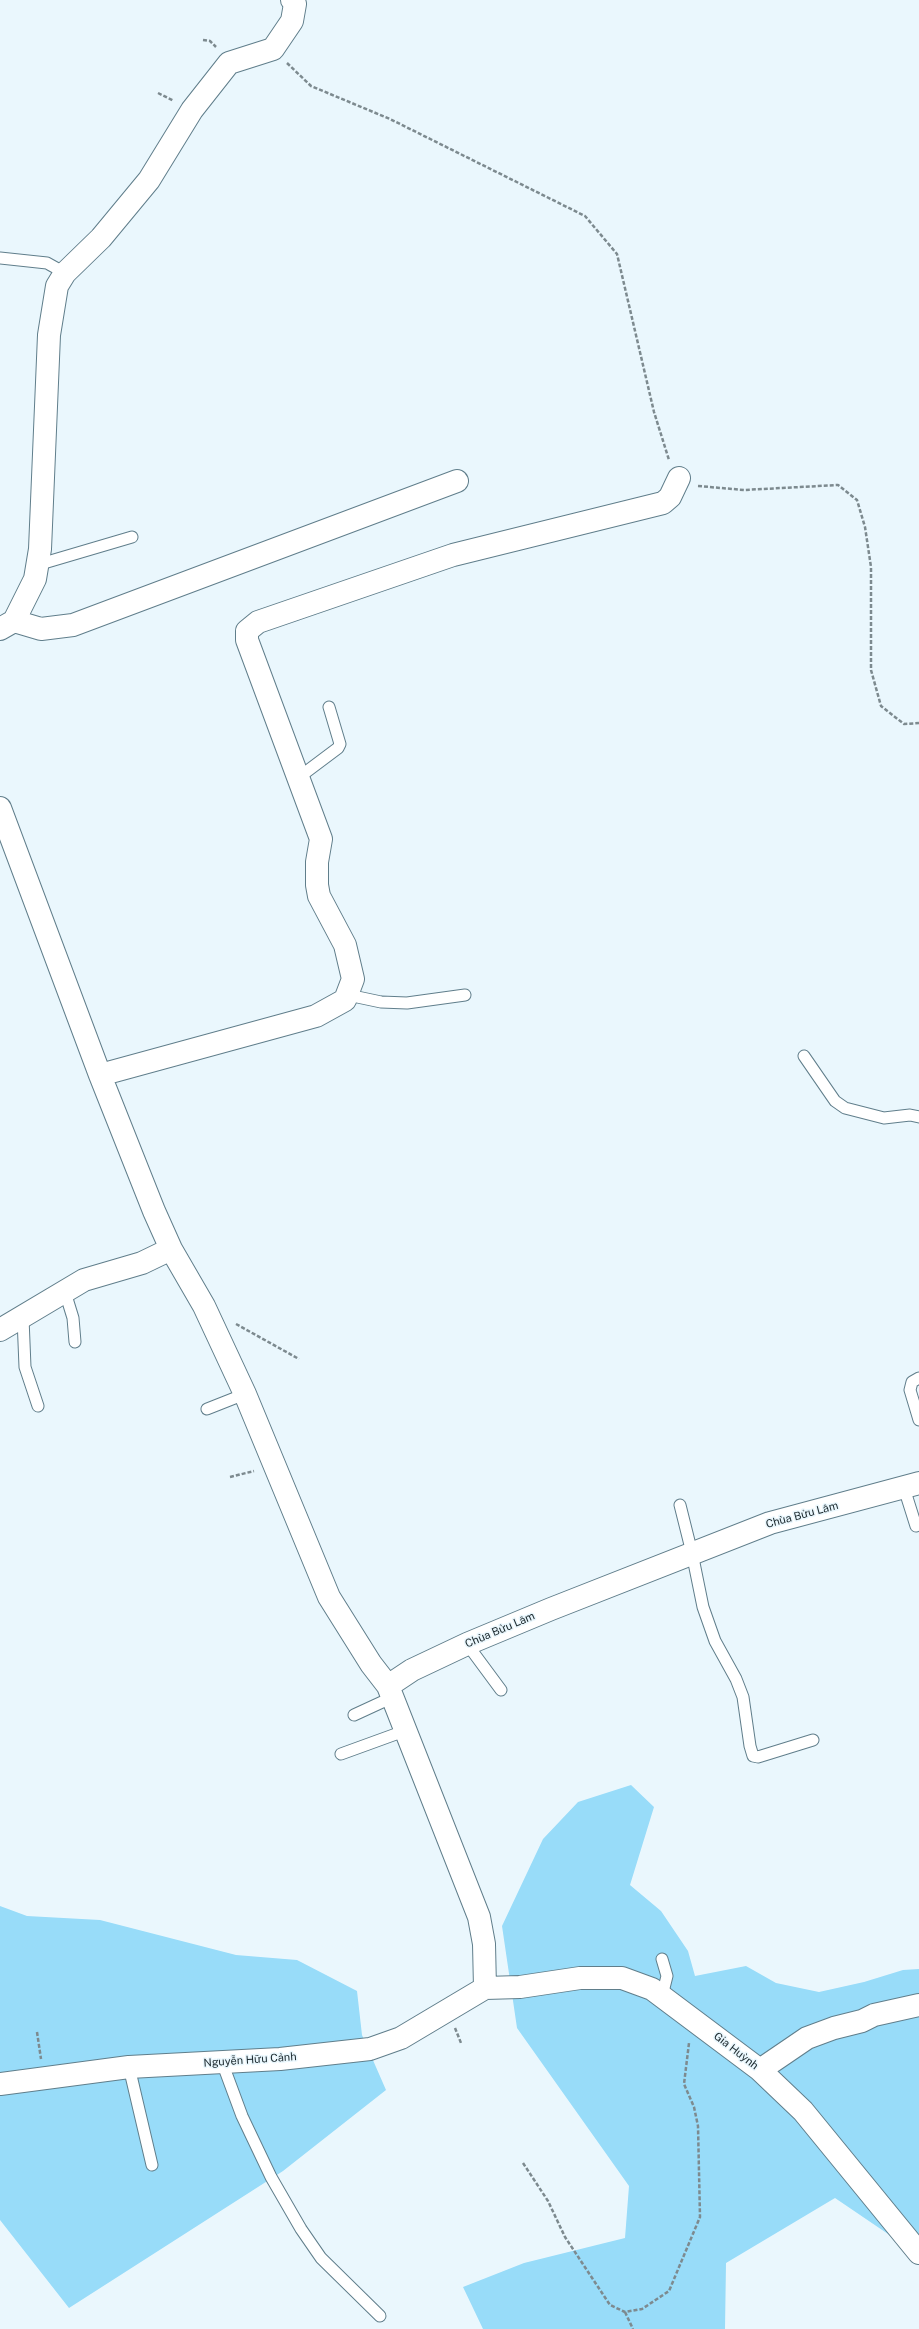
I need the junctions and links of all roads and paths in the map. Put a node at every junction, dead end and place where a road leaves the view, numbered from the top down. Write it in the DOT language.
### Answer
graph roads {
  1 [pos="292,0"];
  2 [pos="273,49"];
  3 [pos="0,258"];
  4 [pos="65,273"];
  5 [pos="679,478"];
  6 [pos="457,481"];
  7 [pos="132,537"];
  8 [pos="37,565"];
  9 [pos="7,625"];
  10 [pos="329,707"];
  11 [pos="919,723"];
  12 [pos="298,778"];
  13 [pos="0,808"];
  14 [pos="348,995"];
  15 [pos="464,995"];
  16 [pos="804,1056"];
  17 [pos="100,1075"];
  18 [pos="919,1117"];
  19 [pos="171,1249"];
  20 [pos="65,1292"];
  21 [pos="23,1318"];
  22 [pos="232,1321"];
  23 [pos="0,1330"];
  24 [pos="75,1342"];
  25 [pos="299,1359"];
  26 [pos="919,1378"];
  27 [pos="245,1394"];
  28 [pos="38,1406"];
  29 [pos="207,1410"];
  30 [pos="919,1420"];
  31 [pos="274,1466"];
  32 [pos="230,1477"];
  33 [pos="912,1485"];
  34 [pos="680,1505"];
  35 [pos="916,1526"];
  36 [pos="692,1553"];
  37 [pos="467,1644"];
  38 [pos="502,1690"];
  39 [pos="390,1691"];
  40 [pos="354,1715"];
  41 [pos="406,1730"];
  42 [pos="813,1740"];
  43 [pos="340,1754"];
  44 [pos="662,1959"];
  45 [pos="485,1988"];
  46 [pos="662,1996"];
  47 [pos="919,2005"];
  48 [pos="690,2016"];
  49 [pos="37,2032"];
  50 [pos="222,2062"];
  51 [pos="129,2067"];
  52 [pos="760,2070"];
  53 [pos="44,2077"];
  54 [pos="0,2084"];
  55 [pos="523,2163"];
  56 [pos="152,2165"];
  57 [pos="919,2253"];
  58 [pos="625,2312"];
  59 [pos="380,2316"];
  60 [pos="634,2329"];
  1 -- 2 [label="street"];
  2 -- 4 [label="street"];
  2 -- 5 [label="path"];
  3 -- 4 [label="lane"];
  4 -- 8 [label="street"];
  5 -- 11 [label="path"];
  5 -- 12 [label="street"];
  6 -- 9 [label="street"];
  7 -- 8 [label="lane"];
  8 -- 9 [label="street"];
  10 -- 12 [label="lane"];
  12 -- 14 [label="street"];
  13 -- 17 [label="street"];
  14 -- 15 [label="lane"];
  14 -- 17 [label="street"];
  16 -- 18 [label="lane"];
  17 -- 19 [label="street"];
  19 -- 20 [label="street"];
  19 -- 27 [label="street"];
  20 -- 21 [label="street"];
  20 -- 24 [label="lane"];
  21 -- 23 [label="street"];
  21 -- 28 [label="lane"];
  22 -- 25 [label="path"];
  26 -- 30 [label="lane"];
  27 -- 29 [label="lane"];
  27 -- 31 [label="street"];
  31 -- 32 [label="path"];
  31 -- 39 [label="street"];
  33 -- 35 [label="lane"];
  33 -- 36 [label="street, Chùa Bửu Lâm"];
  34 -- 36 [label="lane"];
  36 -- 37 [label="street, Chùa Bửu Lâm"];
  36 -- 42 [label="lane"];
  37 -- 38 [label="lane"];
  37 -- 39 [label="street, Chùa Bửu Lâm"];
  39 -- 40 [label="lane"];
  39 -- 41 [label="street"];
  41 -- 43 [label="lane"];
  41 -- 45 [label="street"];
  44 -- 46 [label="lane"];
  45 -- 46 [label="street, Gia Huỳnh"];
  45 -- 50 [label="street, Nguyễn Hữu Cảnh"];
  46 -- 48 [label="street, Gia Huỳnh"];
  47 -- 52 [label="street"];
  48 -- 52 [label="street, Gia Huỳnh"];
  48 -- 58 [label="path"];
  49 -- 53 [label="path"];
  50 -- 51 [label="street, Nguyễn Hữu Cảnh"];
  50 -- 59 [label="lane"];
  51 -- 53 [label="street, Nguyễn Hữu Cảnh"];
  51 -- 56 [label="lane"];
  52 -- 57 [label="street, Gia Huỳnh"];
  53 -- 54 [label="street, Nguyễn Hữu Cảnh"];
  55 -- 58 [label="path"];
  58 -- 60 [label="path"];
}
